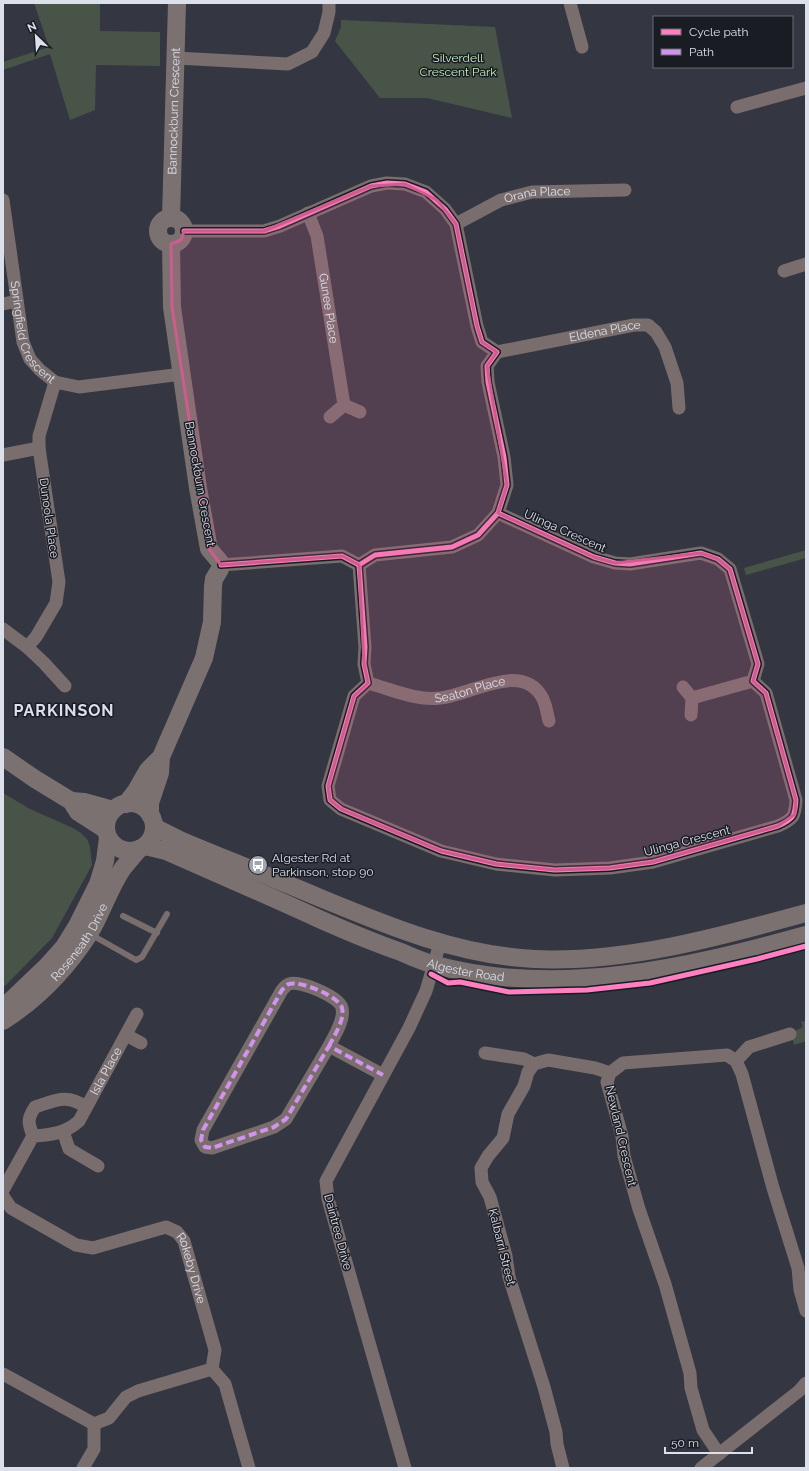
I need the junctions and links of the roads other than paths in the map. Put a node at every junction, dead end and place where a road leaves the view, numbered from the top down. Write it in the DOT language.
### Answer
graph roads {
  1 [pos="177,3"];
  2 [pos="329,3"];
  3 [pos="570,3"];
  4 [pos="582,47"];
  5 [pos="176,58"];
  6 [pos="806,88"];
  7 [pos="737,107"];
  8 [pos="625,190"];
  9 [pos="3,200"];
  10 [pos="308,213"];
  11 [pos="171,218"];
  12 [pos="456,224"];
  13 [pos="184,231"];
  14 [pos="171,244"];
  15 [pos="806,264"];
  16 [pos="784,271"];
  17 [pos="18,301"];
  18 [pos="3,304"];
  19 [pos="497,352"];
  20 [pos="182,374"];
  21 [pos="55,382"];
  22 [pos="344,405"];
  23 [pos="679,408"];
  24 [pos="360,412"];
  25 [pos="330,417"];
  26 [pos="39,448"];
  27 [pos="3,455"];
  28 [pos="498,512"];
  29 [pos="221,565"];
  30 [pos="359,565"];
  31 [pos="3,629"];
  32 [pos="28,647"];
  33 [pos="753,681"];
  34 [pos="368,683"];
  35 [pos="65,686"];
  36 [pos="683,687"];
  37 [pos="692,698"];
  38 [pos="691,714"];
  39 [pos="549,721"];
  40 [pos="3,757"];
  41 [pos="161,757"];
  42 [pos="72,802"];
  43 [pos="120,807"];
  44 [pos="152,821"];
  45 [pos="107,834"];
  46 [pos="142,848"];
  47 [pos="806,913"];
  48 [pos="167,914"];
  49 [pos="123,916"];
  50 [pos="83,930"];
  51 [pos="157,933"];
  52 [pos="806,935"];
  53 [pos="440,944"];
  54 [pos="434,965"];
  55 [pos="3,1008"];
  56 [pos="137,1014"];
  57 [pos="3,1021"];
  58 [pos="790,1034"];
  59 [pos="126,1035"];
  60 [pos="141,1043"];
  61 [pos="329,1046"];
  62 [pos="485,1052"];
  63 [pos="736,1061"];
  64 [pos="534,1064"];
  65 [pos="610,1073"];
  66 [pos="383,1075"];
  67 [pos="86,1108"];
  68 [pos="62,1131"];
  69 [pos="33,1136"];
  70 [pos="98,1166"];
  71 [pos="3,1190"];
  72 [pos="3,1196"];
  73 [pos="806,1310"];
  74 [pos="212,1369"];
  75 [pos="3,1374"];
  76 [pos="806,1383"];
  77 [pos="94,1424"];
  78 [pos="719,1454"];
  79 [pos="83,1468"];
  80 [pos="249,1468"];
  81 [pos="404,1468"];
  82 [pos="563,1468"];
  83 [pos="701,1468"];
  1 -- 5 [label="main road, Bannockburn Crescent"];
  2 -- 5 [label="street"];
  3 -- 4 [label="street"];
  5 -- 11 [label="main road, Bannockburn Crescent"];
  6 -- 7 [label="street"];
  8 -- 12 [label="street, Orana Place"];
  9 -- 17 [label="street, Springfield Crescent"];
  10 -- 12 [label="street"];
  10 -- 13 [label="street"];
  10 -- 22 [label="street, Gunee Place"];
  11 -- 13 [label="main road"];
  11 -- 14 [label="main road"];
  12 -- 19 [label="street"];
  13 -- 14 [label="main road"];
  14 -- 20 [label="main road, Bannockburn Crescent"];
  15 -- 16 [label="street"];
  17 -- 18 [label="street"];
  17 -- 21 [label="street, Springfield Crescent"];
  19 -- 23 [label="street, Eldena Place"];
  19 -- 28 [label="street"];
  20 -- 21 [label="street, Springfield Crescent"];
  20 -- 29 [label="main road, Bannockburn Crescent"];
  21 -- 26 [label="street, Dunoola Place"];
  22 -- 24 [label="street"];
  22 -- 25 [label="street"];
  26 -- 27 [label="street"];
  26 -- 32 [label="street, Dunoola Place"];
  28 -- 30 [label="street"];
  28 -- 33 [label="street, Ulinga Crescent"];
  29 -- 30 [label="street"];
  29 -- 41 [label="main road"];
  30 -- 34 [label="street"];
  31 -- 32 [label="street"];
  32 -- 35 [label="street"];
  33 -- 34 [label="street, Ulinga Crescent"];
  33 -- 37 [label="street"];
  34 -- 39 [label="street, Seaton Place"];
  36 -- 37 [label="street"];
  37 -- 38 [label="street"];
  40 -- 42 [label="main road"];
  41 -- 43 [label="main road"];
  41 -- 44 [label="main road"];
  42 -- 43 [label="main road"];
  42 -- 45 [label="main road"];
  43 -- 44 [label="main road"];
  43 -- 45 [label="main road"];
  44 -- 46 [label="main road"];
  44 -- 53 [label="main road, Algester Road"];
  45 -- 46 [label="main road"];
  45 -- 50 [label="main road, Roseneath Drive"];
  46 -- 50 [label="main road, Roseneath Drive"];
  46 -- 54 [label="main road, Algester Road"];
  47 -- 53 [label="main road, Algester Road"];
  48 -- 51 [label="lane"];
  49 -- 51 [label="lane"];
  50 -- 51 [label="lane"];
  50 -- 55 [label="main road, Roseneath Drive"];
  50 -- 57 [label="main road, Roseneath Drive"];
  52 -- 54 [label="main road, Algester Road"];
  53 -- 54 [label="street, Daintree Drive"];
  54 -- 66 [label="street, Daintree Drive"];
  56 -- 59 [label="street, Isla Place"];
  58 -- 63 [label="street"];
  59 -- 60 [label="street, Isla Place"];
  59 -- 67 [label="street, Isla Place"];
  61 -- 61 [label="street"];
  61 -- 66 [label="street"];
  62 -- 64 [label="street"];
  63 -- 65 [label="street, Newland Crescent"];
  63 -- 73 [label="street"];
  64 -- 65 [label="street"];
  64 -- 82 [label="street, Kalbarri Street"];
  65 -- 78 [label="street, Newland Crescent"];
  66 -- 81 [label="street, Daintree Drive"];
  67 -- 68 [label="street, Isla Place"];
  67 -- 69 [label="street, Isla Place"];
  68 -- 69 [label="street, Isla Place"];
  68 -- 70 [label="street"];
  69 -- 71 [label="street"];
  72 -- 74 [label="street, Rokeby Drive"];
  74 -- 77 [label="street"];
  74 -- 80 [label="street"];
  75 -- 77 [label="street"];
  76 -- 78 [label="street"];
  77 -- 79 [label="street"];
  78 -- 83 [label="street"];
}
